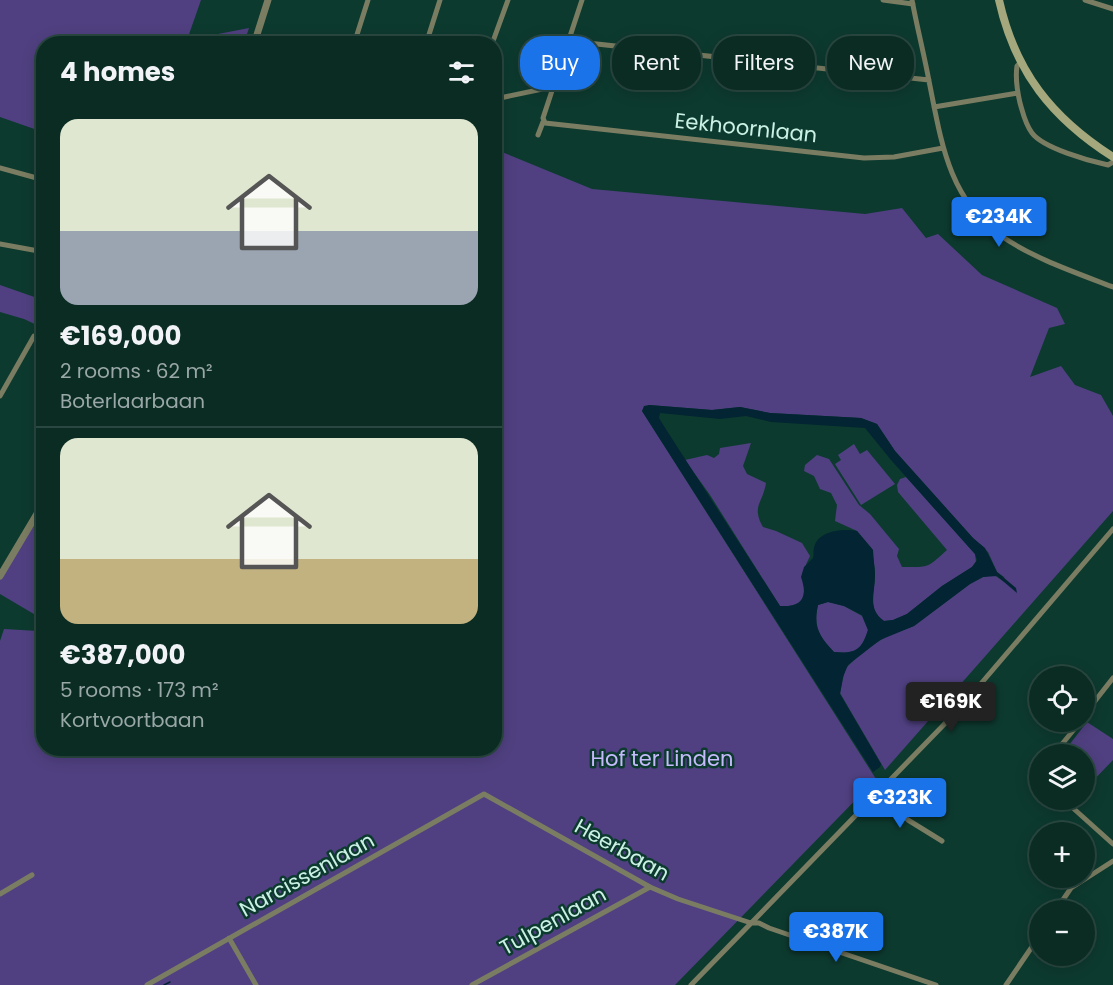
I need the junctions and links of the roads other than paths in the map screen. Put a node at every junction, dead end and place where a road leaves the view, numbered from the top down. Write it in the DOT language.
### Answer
graph roads {
  1 [pos="268,0"];
  2 [pos="368,0"];
  3 [pos="440,0"];
  4 [pos="508,0"];
  5 [pos="582,0"];
  6 [pos="882,0"];
  7 [pos="999,0"];
  8 [pos="1085,0"];
  9 [pos="913,2"];
  10 [pos="1113,9"];
  11 [pos="257,36"];
  12 [pos="357,36"];
  13 [pos="429,36"];
  14 [pos="495,36"];
  15 [pos="571,36"];
  16 [pos="600,44"];
  17 [pos="1021,62"];
  18 [pos="929,80"];
  19 [pos="538,90"];
  20 [pos="551,90"];
  21 [pos="1017,93"];
  22 [pos="502,98"];
  23 [pos="934,107"];
  24 [pos="544,122"];
  25 [pos="538,135"];
  26 [pos="943,148"];
  27 [pos="1113,157"];
  28 [pos="1113,162"];
  29 [pos="0,168"];
  30 [pos="36,178"];
  31 [pos="0,244"];
  32 [pos="36,251"];
  33 [pos="1113,287"];
  34 [pos="34,336"];
  35 [pos="0,396"];
  36 [pos="36,515"];
  37 [pos="1113,529"];
  38 [pos="0,576"];
  39 [pos="1113,678"];
  40 [pos="1095,701"];
  41 [pos="1072,732"];
  42 [pos="1062,744"];
  43 [pos="878,791"];
  44 [pos="484,794"];
  45 [pos="1075,810"];
  46 [pos="942,841"];
  47 [pos="1113,844"];
  48 [pos="1113,861"];
  49 [pos="32,875"];
  50 [pos="650,887"];
  51 [pos="0,894"];
  52 [pos="1063,900"];
  53 [pos="751,923"];
  54 [pos="229,938"];
  55 [pos="1029,951"];
  56 [pos="920,982"];
  57 [pos="147,985"];
  58 [pos="256,985"];
  59 [pos="472,985"];
  60 [pos="691,985"];
  61 [pos="936,985"];
  62 [pos="1006,985"];
  1 -- 11 [label="street"];
  2 -- 12 [label="street"];
  3 -- 13 [label="street"];
  4 -- 14 [label="street"];
  5 -- 15 [label="street"];
  6 -- 9 [label="street"];
  7 -- 17 [label="main road"];
  8 -- 10 [label="street"];
  9 -- 18 [label="street"];
  16 -- 18 [label="street"];
  17 -- 21 [label="street"];
  17 -- 27 [label="main road"];
  18 -- 23 [label="street"];
  19 -- 22 [label="street"];
  20 -- 24 [label="street"];
  21 -- 23 [label="street"];
  21 -- 28 [label="street"];
  23 -- 26 [label="street"];
  24 -- 25 [label="street"];
  24 -- 26 [label="street, Eekhoornlaan"];
  26 -- 33 [label="street"];
  29 -- 30 [label="street"];
  31 -- 32 [label="street"];
  34 -- 35 [label="street"];
  36 -- 38 [label="street"];
  37 -- 43 [label="street"];
  39 -- 40 [label="street"];
  41 -- 42 [label="street"];
  43 -- 46 [label="street"];
  43 -- 53 [label="street"];
  44 -- 50 [label="street, Heerbaan"];
  44 -- 54 [label="street, Narcissenlaan"];
  45 -- 47 [label="street"];
  48 -- 52 [label="street"];
  49 -- 51 [label="street"];
  50 -- 53 [label="street, Heerbaan"];
  50 -- 59 [label="street, Tulpenlaan"];
  53 -- 56 [label="street, Heerbaan"];
  53 -- 60 [label="street"];
  54 -- 57 [label="street, Narcissenlaan"];
  54 -- 58 [label="street"];
  55 -- 62 [label="street"];
  56 -- 61 [label="street, Heerbaan"];
}
